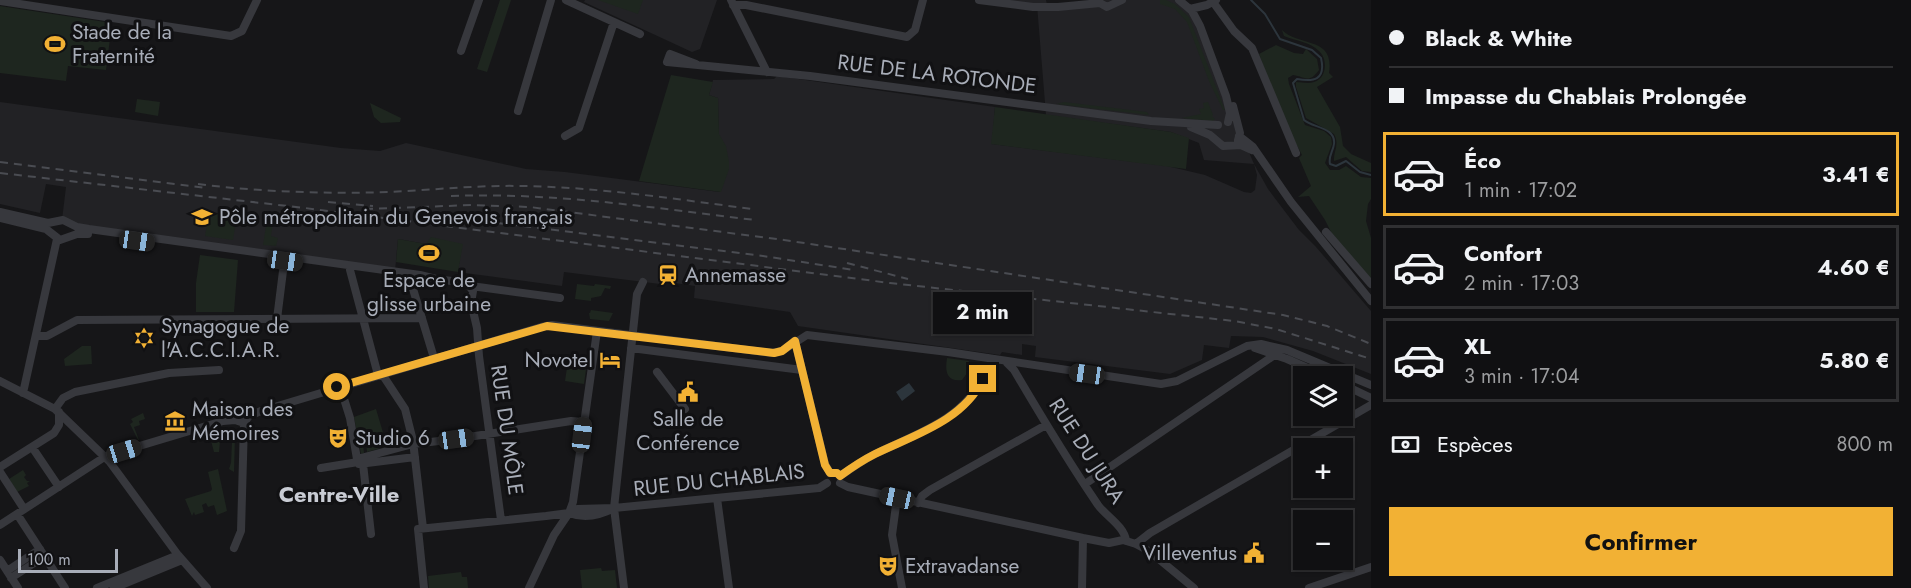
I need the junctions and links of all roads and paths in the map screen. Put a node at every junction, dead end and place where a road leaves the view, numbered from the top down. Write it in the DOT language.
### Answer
graph roads {
  1 [pos="257,0"];
  2 [pos="479,0"];
  3 [pos="551,0"];
  4 [pos="567,0"];
  5 [pos="922,0"];
  6 [pos="979,0"];
  7 [pos="1089,0"];
  8 [pos="1122,0"];
  9 [pos="1179,0"];
  10 [pos="0,1"];
  11 [pos="1099,2"];
  12 [pos="1114,2"];
  13 [pos="1212,2"];
  14 [pos="732,3"];
  15 [pos="1014,4"];
  16 [pos="1190,9"];
  17 [pos="1197,19"];
  18 [pos="614,22"];
  19 [pos="640,34"];
  20 [pos="461,51"];
  21 [pos="696,64"];
  22 [pos="767,72"];
  23 [pos="1226,96"];
  24 [pos="518,111"];
  25 [pos="1228,122"];
  26 [pos="1182,125"];
  27 [pos="1218,126"];
  28 [pos="1239,132"];
  29 [pos="565,136"];
  30 [pos="1216,139"];
  31 [pos="1233,145"];
  32 [pos="1296,153"];
  33 [pos="1258,155"];
  34 [pos="0,212"];
  35 [pos="0,218"];
  36 [pos="55,222"];
  37 [pos="68,222"];
  38 [pos="1326,232"];
  39 [pos="54,235"];
  40 [pos="69,237"];
  41 [pos="350,270"];
  42 [pos="283,272"];
  43 [pos="405,278"];
  44 [pos="423,278"];
  45 [pos="643,282"];
  46 [pos="1371,284"];
  47 [pos="469,287"];
  48 [pos="413,289"];
  49 [pos="560,298"];
  50 [pos="1371,301"];
  51 [pos="422,318"];
  52 [pos="277,319"];
  53 [pos="363,319"];
  54 [pos="597,331"];
  55 [pos="632,335"];
  56 [pos="37,336"];
  57 [pos="795,341"];
  58 [pos="478,345"];
  59 [pos="1249,346"];
  60 [pos="631,348"];
  61 [pos="1276,354"];
  62 [pos="434,358"];
  63 [pos="1002,361"];
  64 [pos="1036,366"];
  65 [pos="1303,366"];
  66 [pos="802,368"];
  67 [pos="219,370"];
  68 [pos="657,372"];
  69 [pos="986,373"];
  70 [pos="380,374"];
  71 [pos="1020,379"];
  72 [pos="0,381"];
  73 [pos="1371,385"];
  74 [pos="340,386"];
  75 [pos="1353,389"];
  76 [pos="23,393"];
  77 [pos="1371,398"];
  78 [pos="1371,405"];
  79 [pos="685,409"];
  80 [pos="57,411"];
  81 [pos="584,422"];
  82 [pos="244,423"];
  83 [pos="1046,425"];
  84 [pos="490,434"];
  85 [pos="413,443"];
  86 [pos="32,447"];
  87 [pos="105,457"];
  88 [pos="415,457"];
  89 [pos="359,462"];
  90 [pos="0,467"];
  91 [pos="321,468"];
  92 [pos="0,472"];
  93 [pos="830,473"];
  94 [pos="840,480"];
  95 [pos="827,483"];
  96 [pos="1085,484"];
  97 [pos="59,487"];
  98 [pos="717,498"];
  99 [pos="897,498"];
  100 [pos="918,503"];
  101 [pos="614,508"];
  102 [pos="20,512"];
  103 [pos="569,513"];
  104 [pos="501,520"];
  105 [pos="0,525"];
  106 [pos="420,529"];
  107 [pos="371,534"];
  108 [pos="1083,538"];
  109 [pos="1126,541"];
  110 [pos="1136,544"];
  111 [pos="234,549"];
  112 [pos="42,553"];
  113 [pos="180,557"];
  114 [pos="0,560"];
  115 [pos="1371,567"];
  116 [pos="9,574"];
  117 [pos="124,580"];
  118 [pos="18,588"];
  119 [pos="65,588"];
  120 [pos="97,588"];
  121 [pos="114,588"];
  122 [pos="207,588"];
  123 [pos="424,588"];
  124 [pos="529,588"];
  125 [pos="624,588"];
  126 [pos="729,588"];
  127 [pos="902,588"];
  128 [pos="1082,588"];
  129 [pos="1194,588"];
  130 [pos="1309,588"];
  1 -- 10 [label="street"];
  2 -- 20 [label="street"];
  3 -- 24 [label="street"];
  4 -- 18 [label="street"];
  5 -- 14 [label="street"];
  6 -- 15 [label="street"];
  7 -- 15 [label="street"];
  8 -- 12 [label="street"];
  9 -- 16 [label="street"];
  11 -- 12 [label="street"];
  11 -- 15 [label="street"];
  13 -- 16 [label="street"];
  13 -- 17 [label="street"];
  13 -- 32 [label="street"];
  14 -- 22 [label="street"];
  16 -- 17 [label="street"];
  17 -- 23 [label="street"];
  18 -- 19 [label="street"];
  18 -- 29 [label="street"];
  21 -- 22 [label="street, RUE DE LA ROTONDE"];
  22 -- 26 [label="street, RUE DE LA ROTONDE"];
  23 -- 25 [label="street"];
  23 -- 28 [label="street"];
  25 -- 27 [label="street"];
  25 -- 28 [label="street"];
  26 -- 27 [label="street, RUE DE LA ROTONDE"];
  26 -- 30 [label="street, RUE DE LA ROTONDE"];
  27 -- 30 [label="street"];
  28 -- 31 [label="street"];
  28 -- 33 [label="street"];
  30 -- 31 [label="street"];
  31 -- 33 [label="street"];
  33 -- 50 [label="street"];
  34 -- 36 [label="street"];
  35 -- 39 [label="street"];
  36 -- 37 [label="street"];
  36 -- 39 [label="street"];
  37 -- 40 [label="street"];
  37 -- 44 [label="street"];
  38 -- 46 [label="street"];
  39 -- 40 [label="street"];
  39 -- 56 [label="street"];
  40 -- 41 [label="street"];
  41 -- 43 [label="street"];
  41 -- 53 [label="street"];
  42 -- 52 [label="street"];
  43 -- 44 [label="street"];
  43 -- 48 [label="street"];
  44 -- 47 [label="street"];
  44 -- 48 [label="street"];
  45 -- 55 [label="street"];
  47 -- 49 [label="street"];
  47 -- 58 [label="street, RUE DU MÔLE"];
  48 -- 51 [label="street"];
  51 -- 53 [label="street"];
  51 -- 62 [label="street"];
  52 -- 53 [label="street"];
  52 -- 56 [label="street"];
  53 -- 70 [label="street"];
  54 -- 55 [label="street"];
  54 -- 58 [label="street"];
  54 -- 81 [label="street"];
  55 -- 57 [label="street"];
  55 -- 60 [label="street"];
  56 -- 76 [label="street"];
  57 -- 63 [label="street"];
  57 -- 66 [label="street"];
  58 -- 62 [label="street"];
  58 -- 84 [label="street, RUE DU MÔLE"];
  59 -- 61 [label="street"];
  59 -- 64 [label="street"];
  59 -- 73 [label="street"];
  60 -- 66 [label="street"];
  60 -- 101 [label="street"];
  61 -- 65 [label="street"];
  61 -- 96 [label="street"];
  62 -- 70 [label="street"];
  63 -- 64 [label="street"];
  63 -- 71 [label="street, RUE DU JURA"];
  64 -- 71 [label="street"];
  66 -- 93 [label="street"];
  67 -- 80 [label="street"];
  68 -- 79 [label="street"];
  69 -- 94 [label="street"];
  70 -- 74 [label="street"];
  70 -- 85 [label="street"];
  71 -- 83 [label="street, RUE DU JURA"];
  72 -- 76 [label="street"];
  74 -- 82 [label="street"];
  74 -- 89 [label="street"];
  75 -- 77 [label="street"];
  76 -- 80 [label="street"];
  78 -- 110 [label="street"];
  80 -- 86 [label="street"];
  80 -- 87 [label="street"];
  81 -- 84 [label="street"];
  81 -- 103 [label="street"];
  82 -- 87 [label="street"];
  82 -- 111 [label="street"];
  83 -- 96 [label="street, RUE DU JURA"];
  83 -- 100 [label="street"];
  84 -- 85 [label="street"];
  84 -- 104 [label="street, RUE DU MÔLE"];
  85 -- 88 [label="street"];
  85 -- 89 [label="street"];
  86 -- 90 [label="street"];
  86 -- 97 [label="street"];
  87 -- 97 [label="street"];
  87 -- 113 [label="street"];
  88 -- 89 [label="street"];
  88 -- 106 [label="street"];
  89 -- 91 [label="street"];
  89 -- 107 [label="street"];
  92 -- 102 [label="street"];
  93 -- 94 [label="street"];
  93 -- 95 [label="street"];
  94 -- 95 [label="street"];
  94 -- 99 [label="street"];
  95 -- 98 [label="street, RUE DU CHABLAIS"];
  96 -- 109 [label="street, RUE DU JURA"];
  97 -- 102 [label="street"];
  98 -- 101 [label="street, RUE DU CHABLAIS"];
  98 -- 126 [label="street"];
  99 -- 100 [label="street"];
  99 -- 127 [label="street"];
  100 -- 108 [label="street"];
  101 -- 103 [label="street, RUE DU CHABLAIS"];
  101 -- 125 [label="street"];
  102 -- 105 [label="street"];
  102 -- 112 [label="street"];
  103 -- 104 [label="street, RUE DU CHABLAIS"];
  103 -- 124 [label="street"];
  104 -- 106 [label="street, RUE DU CHABLAIS"];
  106 -- 123 [label="street"];
  108 -- 109 [label="street"];
  108 -- 128 [label="street"];
  109 -- 110 [label="street"];
  110 -- 129 [label="street"];
  112 -- 116 [label="street"];
  112 -- 119 [label="street"];
  113 -- 117 [label="street"];
  113 -- 122 [label="street"];
  114 -- 116 [label="street"];
  115 -- 130 [label="street"];
  116 -- 118 [label="street"];
  117 -- 120 [label="street"];
  117 -- 121 [label="street"];
}
